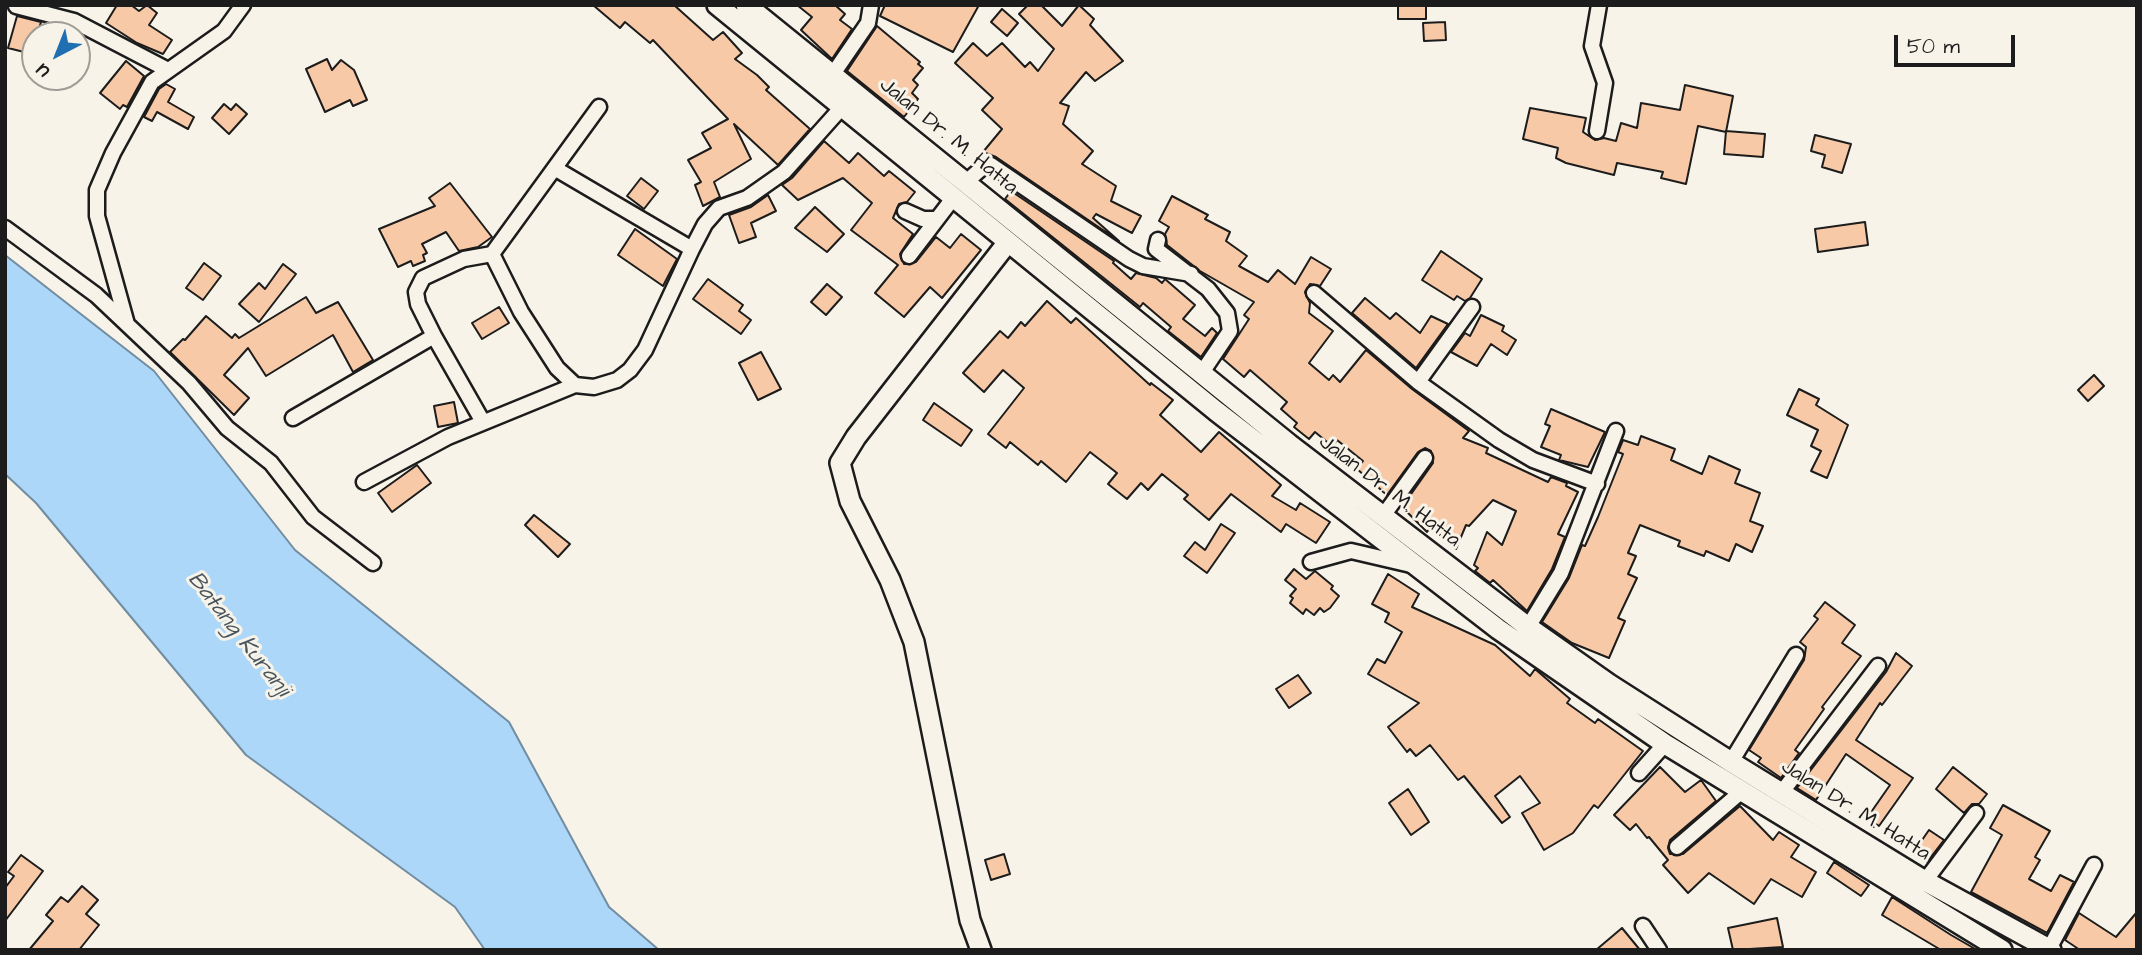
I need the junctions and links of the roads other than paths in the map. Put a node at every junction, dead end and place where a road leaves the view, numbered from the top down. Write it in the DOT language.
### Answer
graph roads {
  1 [pos="243,5"];
  2 [pos="717,5"];
  3 [pos="746,5"];
  4 [pos="872,5"];
  5 [pos="1599,5"];
  6 [pos="16,6"];
  7 [pos="166,69"];
  8 [pos="833,74"];
  9 [pos="843,106"];
  10 [pos="599,107"];
  11 [pos="1597,131"];
  12 [pos="556,169"];
  13 [pos="960,190"];
  14 [pos="905,211"];
  15 [pos="937,219"];
  16 [pos="5,228"];
  17 [pos="1158,240"];
  18 [pos="1008,242"];
  19 [pos="692,249"];
  20 [pos="492,254"];
  21 [pos="909,256"];
  22 [pos="1191,274"];
  23 [pos="1314,293"];
  24 [pos="1472,307"];
  25 [pos="128,326"];
  26 [pos="435,336"];
  27 [pos="1203,371"];
  28 [pos="1418,382"];
  29 [pos="575,385"];
  30 [pos="293,418"];
  31 [pos="483,422"];
  32 [pos="1616,431"];
  33 [pos="1425,458"];
  34 [pos="364,482"];
  35 [pos="1597,484"];
  36 [pos="1383,516"];
  37 [pos="1311,562"];
  38 [pos="373,563"];
  39 [pos="1416,566"];
  40 [pos="1528,627"];
  41 [pos="1796,655"];
  42 [pos="1878,666"];
  43 [pos="1680,729"];
  44 [pos="1667,745"];
  45 [pos="1731,762"];
  46 [pos="1639,773"];
  47 [pos="1742,791"];
  48 [pos="1782,792"];
  49 [pos="1976,813"];
  50 [pos="1677,846"];
  51 [pos="2094,865"];
  52 [pos="1925,881"];
  53 [pos="1643,926"];
  54 [pos="2050,949"];
  55 [pos="981,950"];
  56 [pos="1659,950"];
  57 [pos="2002,950"];
  1 -- 7 [label="street"];
  2 -- 9 [label="main road, Jalan Dr. M. Hatta"];
  3 -- 8 [label="main road, Jalan Dr. M. Hatta"];
  4 -- 8 [label="street"];
  5 -- 11 [label="street"];
  6 -- 7 [label="street"];
  7 -- 25 [label="street"];
  8 -- 13 [label="main road, Jalan Dr. M. Hatta"];
  9 -- 13 [label="main road, Jalan Dr. M. Hatta"];
  9 -- 19 [label="street"];
  10 -- 12 [label="street"];
  12 -- 19 [label="street"];
  12 -- 20 [label="street"];
  13 -- 15 [label="street"];
  13 -- 18 [label="main road, Jalan Dr. M. Hatta"];
  13 -- 22 [label="street"];
  13 -- 27 [label="main road, Jalan Dr. M. Hatta"];
  14 -- 15 [label="street"];
  15 -- 21 [label="street"];
  16 -- 25 [label="street"];
  17 -- 22 [label="street"];
  18 -- 39 [label="main road, Jalan Dr. M. Hatta"];
  18 -- 55 [label="main road"];
  19 -- 29 [label="street"];
  20 -- 26 [label="street"];
  20 -- 29 [label="street"];
  22 -- 27 [label="street"];
  23 -- 28 [label="street"];
  24 -- 28 [label="street"];
  25 -- 38 [label="street"];
  26 -- 30 [label="street"];
  26 -- 31 [label="street"];
  27 -- 36 [label="main road, Jalan Dr. M. Hatta"];
  28 -- 35 [label="street"];
  29 -- 31 [label="street"];
  31 -- 34 [label="street"];
  32 -- 35 [label="street"];
  33 -- 36 [label="street"];
  35 -- 40 [label="street"];
  36 -- 40 [label="main road, Jalan Dr. M. Hatta"];
  37 -- 39 [label="street"];
  39 -- 44 [label="main road, Jalan Dr. M. Hatta"];
  40 -- 43 [label="main road, Jalan Dr. M. Hatta"];
  41 -- 45 [label="street"];
  42 -- 48 [label="street"];
  43 -- 44 [label="main road"];
  43 -- 45 [label="main road, Jalan Dr. M. Hatta"];
  44 -- 46 [label="street"];
  44 -- 47 [label="main road, Jalan Dr. M. Hatta"];
  45 -- 48 [label="main road, Jalan Dr. M. Hatta"];
  47 -- 50 [label="street"];
  47 -- 57 [label="main road, Jalan Dr. M. Hatta"];
  48 -- 52 [label="main road, Jalan Dr. M. Hatta"];
  49 -- 52 [label="street"];
  51 -- 54 [label="street"];
  52 -- 54 [label="main road, Jalan Dr. M. Hatta"];
  53 -- 56 [label="street"];
}
